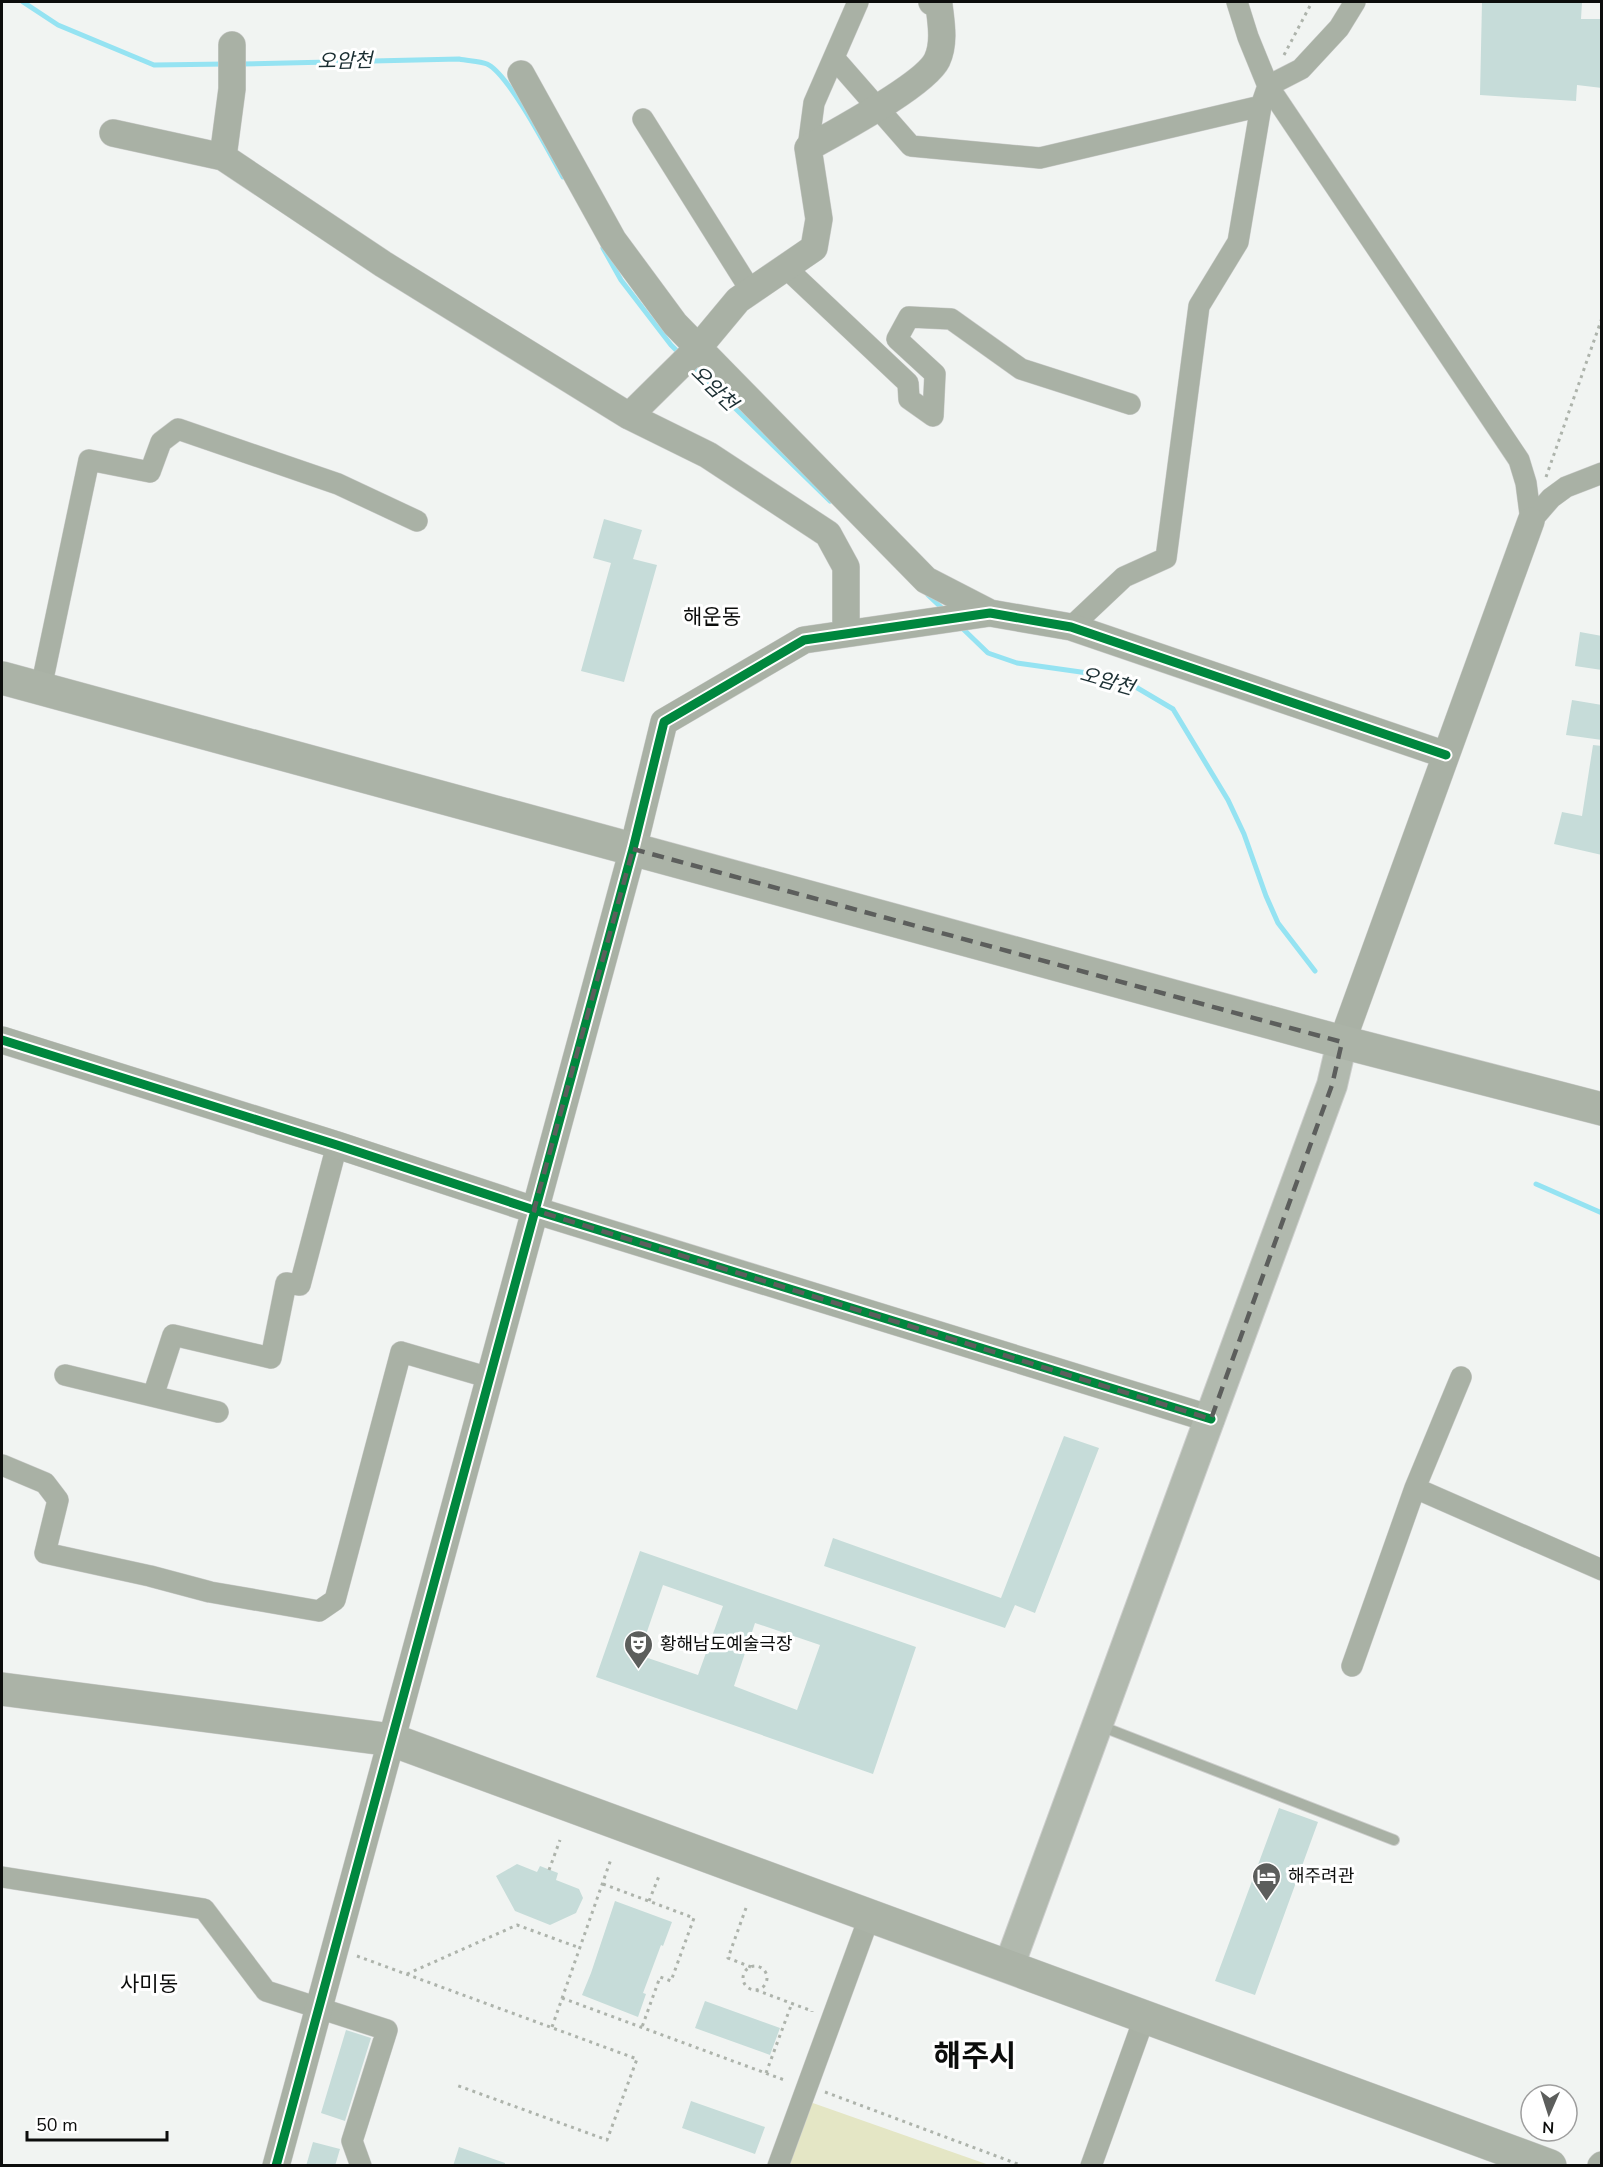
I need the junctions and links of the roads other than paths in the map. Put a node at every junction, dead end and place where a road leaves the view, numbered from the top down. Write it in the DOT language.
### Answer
graph roads {
  1 [pos="858,2"];
  2 [pos="932,2"];
  3 [pos="1237,2"];
  4 [pos="1355,2"];
  5 [pos="232,45"];
  6 [pos="834,58"];
  7 [pos="521,74"];
  8 [pos="1268,86"];
  9 [pos="878,106"];
  10 [pos="1261,106"];
  11 [pos="643,119"];
  12 [pos="113,133"];
  13 [pos="808,148"];
  14 [pos="223,157"];
  15 [pos="785,267"];
  16 [pos="751,291"];
  17 [pos="690,357"];
  18 [pos="1131,404"];
  19 [pos="629,416"];
  20 [pos="1602,472"];
  21 [pos="417,521"];
  22 [pos="1531,521"];
  23 [pos="980,614"];
  24 [pos="1071,627"];
  25 [pos="846,633"];
  26 [pos="2,678"];
  27 [pos="41,688"];
  28 [pos="1446,755"];
  29 [pos="633,849"];
  30 [pos="2,1040"];
  31 [pos="1342,1042"];
  32 [pos="1602,1109"];
  33 [pos="337,1145"];
  34 [pos="534,1210"];
  35 [pos="65,1375"];
  36 [pos="1461,1377"];
  37 [pos="489,1378"];
  38 [pos="153,1396"];
  39 [pos="218,1412"];
  40 [pos="1211,1419"];
  41 [pos="2,1465"];
  42 [pos="1415,1488"];
  43 [pos="1602,1570"];
  44 [pos="1352,1666"];
  45 [pos="2,1689"];
  46 [pos="1098,1725"];
  47 [pos="392,1740"];
  48 [pos="1394,1840"];
  49 [pos="2,1877"];
  50 [pos="870,1915"];
  51 [pos="1009,1966"];
  52 [pos="318,2008"];
  53 [pos="1145,2016"];
  54 [pos="276,2166"];
  55 [pos="361,2166"];
  56 [pos="778,2166"];
  57 [pos="1091,2166"];
  58 [pos="1551,2166"];
  1 -- 6 [label="street"];
  2 -- 9 [label="street"];
  3 -- 8 [label="street"];
  4 -- 8 [label="street"];
  5 -- 14 [label="street"];
  6 -- 9 [label="street"];
  6 -- 13 [label="street"];
  7 -- 17 [label="street"];
  8 -- 10 [label="street"];
  8 -- 22 [label="street"];
  9 -- 10 [label="street"];
  9 -- 13 [label="street"];
  10 -- 24 [label="street"];
  11 -- 16 [label="street"];
  12 -- 14 [label="street"];
  13 -- 15 [label="street"];
  14 -- 19 [label="street"];
  15 -- 16 [label="street"];
  15 -- 18 [label="street"];
  16 -- 17 [label="street"];
  17 -- 19 [label="street"];
  17 -- 23 [label="street"];
  19 -- 25 [label="street"];
  20 -- 22 [label="street"];
  21 -- 27 [label="street"];
  22 -- 28 [label="street"];
  23 -- 24 [label="street"];
  23 -- 25 [label="street"];
  24 -- 28 [label="street"];
  25 -- 29 [label="street"];
  26 -- 27 [label="main road"];
  27 -- 29 [label="main road"];
  28 -- 31 [label="street"];
  29 -- 31 [label="main road"];
  29 -- 34 [label="street"];
  30 -- 33 [label="street"];
  31 -- 32 [label="main road"];
  31 -- 40 [label="main road"];
  33 -- 34 [label="street"];
  33 -- 38 [label="street"];
  34 -- 37 [label="street"];
  34 -- 40 [label="street"];
  35 -- 38 [label="street"];
  36 -- 42 [label="street"];
  37 -- 41 [label="street"];
  37 -- 47 [label="street"];
  38 -- 39 [label="street"];
  40 -- 46 [label="main road"];
  42 -- 43 [label="street"];
  42 -- 44 [label="street"];
  45 -- 47 [label="main road"];
  46 -- 48 [label="lane"];
  46 -- 51 [label="main road"];
  47 -- 50 [label="main road"];
  47 -- 52 [label="street"];
  49 -- 52 [label="street"];
  50 -- 51 [label="main road"];
  50 -- 56 [label="street"];
  51 -- 53 [label="main road"];
  52 -- 54 [label="street"];
  52 -- 55 [label="street"];
  53 -- 57 [label="street"];
  53 -- 58 [label="main road"];
}
